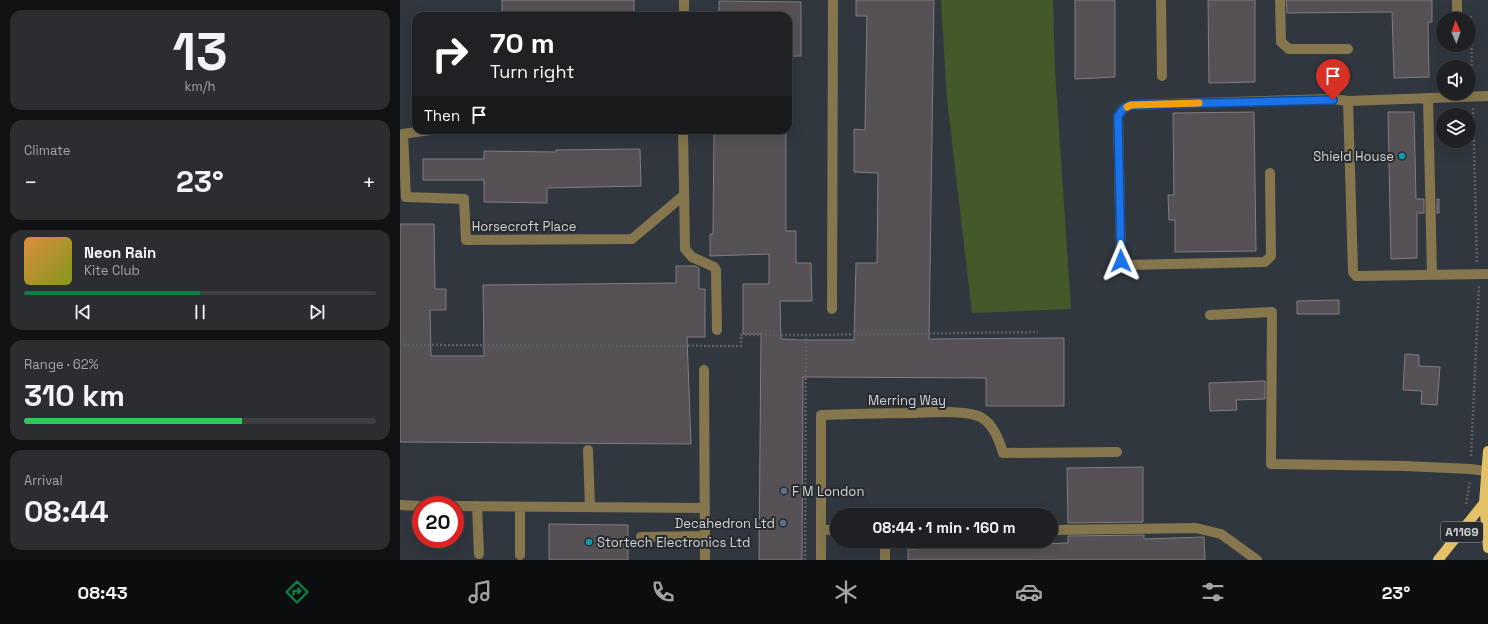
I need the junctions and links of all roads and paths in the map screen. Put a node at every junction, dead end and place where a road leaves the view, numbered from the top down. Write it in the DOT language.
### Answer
graph roads {
  1 [pos="684,0"];
  2 [pos="833,0"];
  3 [pos="1161,0"];
  4 [pos="1280,0"];
  5 [pos="1457,0"];
  6 [pos="684,12"];
  7 [pos="1457,12"];
  8 [pos="1348,49"];
  9 [pos="1162,76"];
  10 [pos="1488,96"];
  11 [pos="1428,98"];
  12 [pos="1348,101"];
  13 [pos="412,133"];
  14 [pos="402,134"];
  15 [pos="683,134"];
  16 [pos="1270,173"];
  17 [pos="684,195"];
  18 [pos="1432,274"];
  19 [pos="1488,274"];
  20 [pos="832,309"];
  21 [pos="1210,315"];
  22 [pos="717,330"];
  23 [pos="1038,332"];
  24 [pos="806,335"];
  25 [pos="400,345"];
  26 [pos="704,370"];
  27 [pos="588,450"];
  28 [pos="1488,451"];
  29 [pos="1117,452"];
  30 [pos="1486,471"];
  31 [pos="1484,503"];
  32 [pos="400,505"];
  33 [pos="412,506"];
  34 [pos="464,506"];
  35 [pos="477,506"];
  36 [pos="520,506"];
  37 [pos="590,507"];
  38 [pos="705,508"];
  39 [pos="821,530"];
  40 [pos="830,530"];
  41 [pos="1058,530"];
  42 [pos="705,536"];
  43 [pos="641,537"];
  44 [pos="885,548"];
  45 [pos="1488,548"];
  46 [pos="479,554"];
  47 [pos="520,555"];
  48 [pos="705,560"];
  49 [pos="805,560"];
  50 [pos="821,560"];
  51 [pos="885,560"];
  52 [pos="1257,560"];
  53 [pos="1438,560"];
  1 -- 6 [label="street"];
  2 -- 20 [label="street"];
  3 -- 9 [label="street"];
  4 -- 8 [label="street"];
  5 -- 7 [label="street"];
  10 -- 11 [label="street"];
  11 -- 12 [label="street"];
  11 -- 18 [label="street"];
  12 -- 16 [label="street"];
  12 -- 18 [label="street"];
  13 -- 14 [label="street, Horsecroft Place"];
  14 -- 17 [label="street, Horsecroft Place"];
  15 -- 17 [label="street"];
  17 -- 22 [label="street"];
  18 -- 19 [label="street"];
  21 -- 30 [label="street"];
  23 -- 24 [label="path"];
  24 -- 25 [label="path"];
  24 -- 49 [label="path"];
  26 -- 38 [label="street"];
  27 -- 37 [label="street"];
  28 -- 30 [label="main road, A1169"];
  29 -- 39 [label="street, Merring Way"];
  30 -- 31 [label="main road, A1169"];
  31 -- 45 [label="main road, A1169"];
  31 -- 53 [label="main road, A1169"];
  32 -- 33 [label="street"];
  34 -- 35 [label="street"];
  35 -- 36 [label="street"];
  35 -- 46 [label="street"];
  36 -- 37 [label="street"];
  36 -- 47 [label="street"];
  37 -- 38 [label="street"];
  38 -- 42 [label="street"];
  39 -- 40 [label="street"];
  39 -- 50 [label="street, Merring Way"];
  41 -- 52 [label="street"];
  42 -- 43 [label="street"];
  42 -- 48 [label="street"];
  44 -- 51 [label="street"];
}
